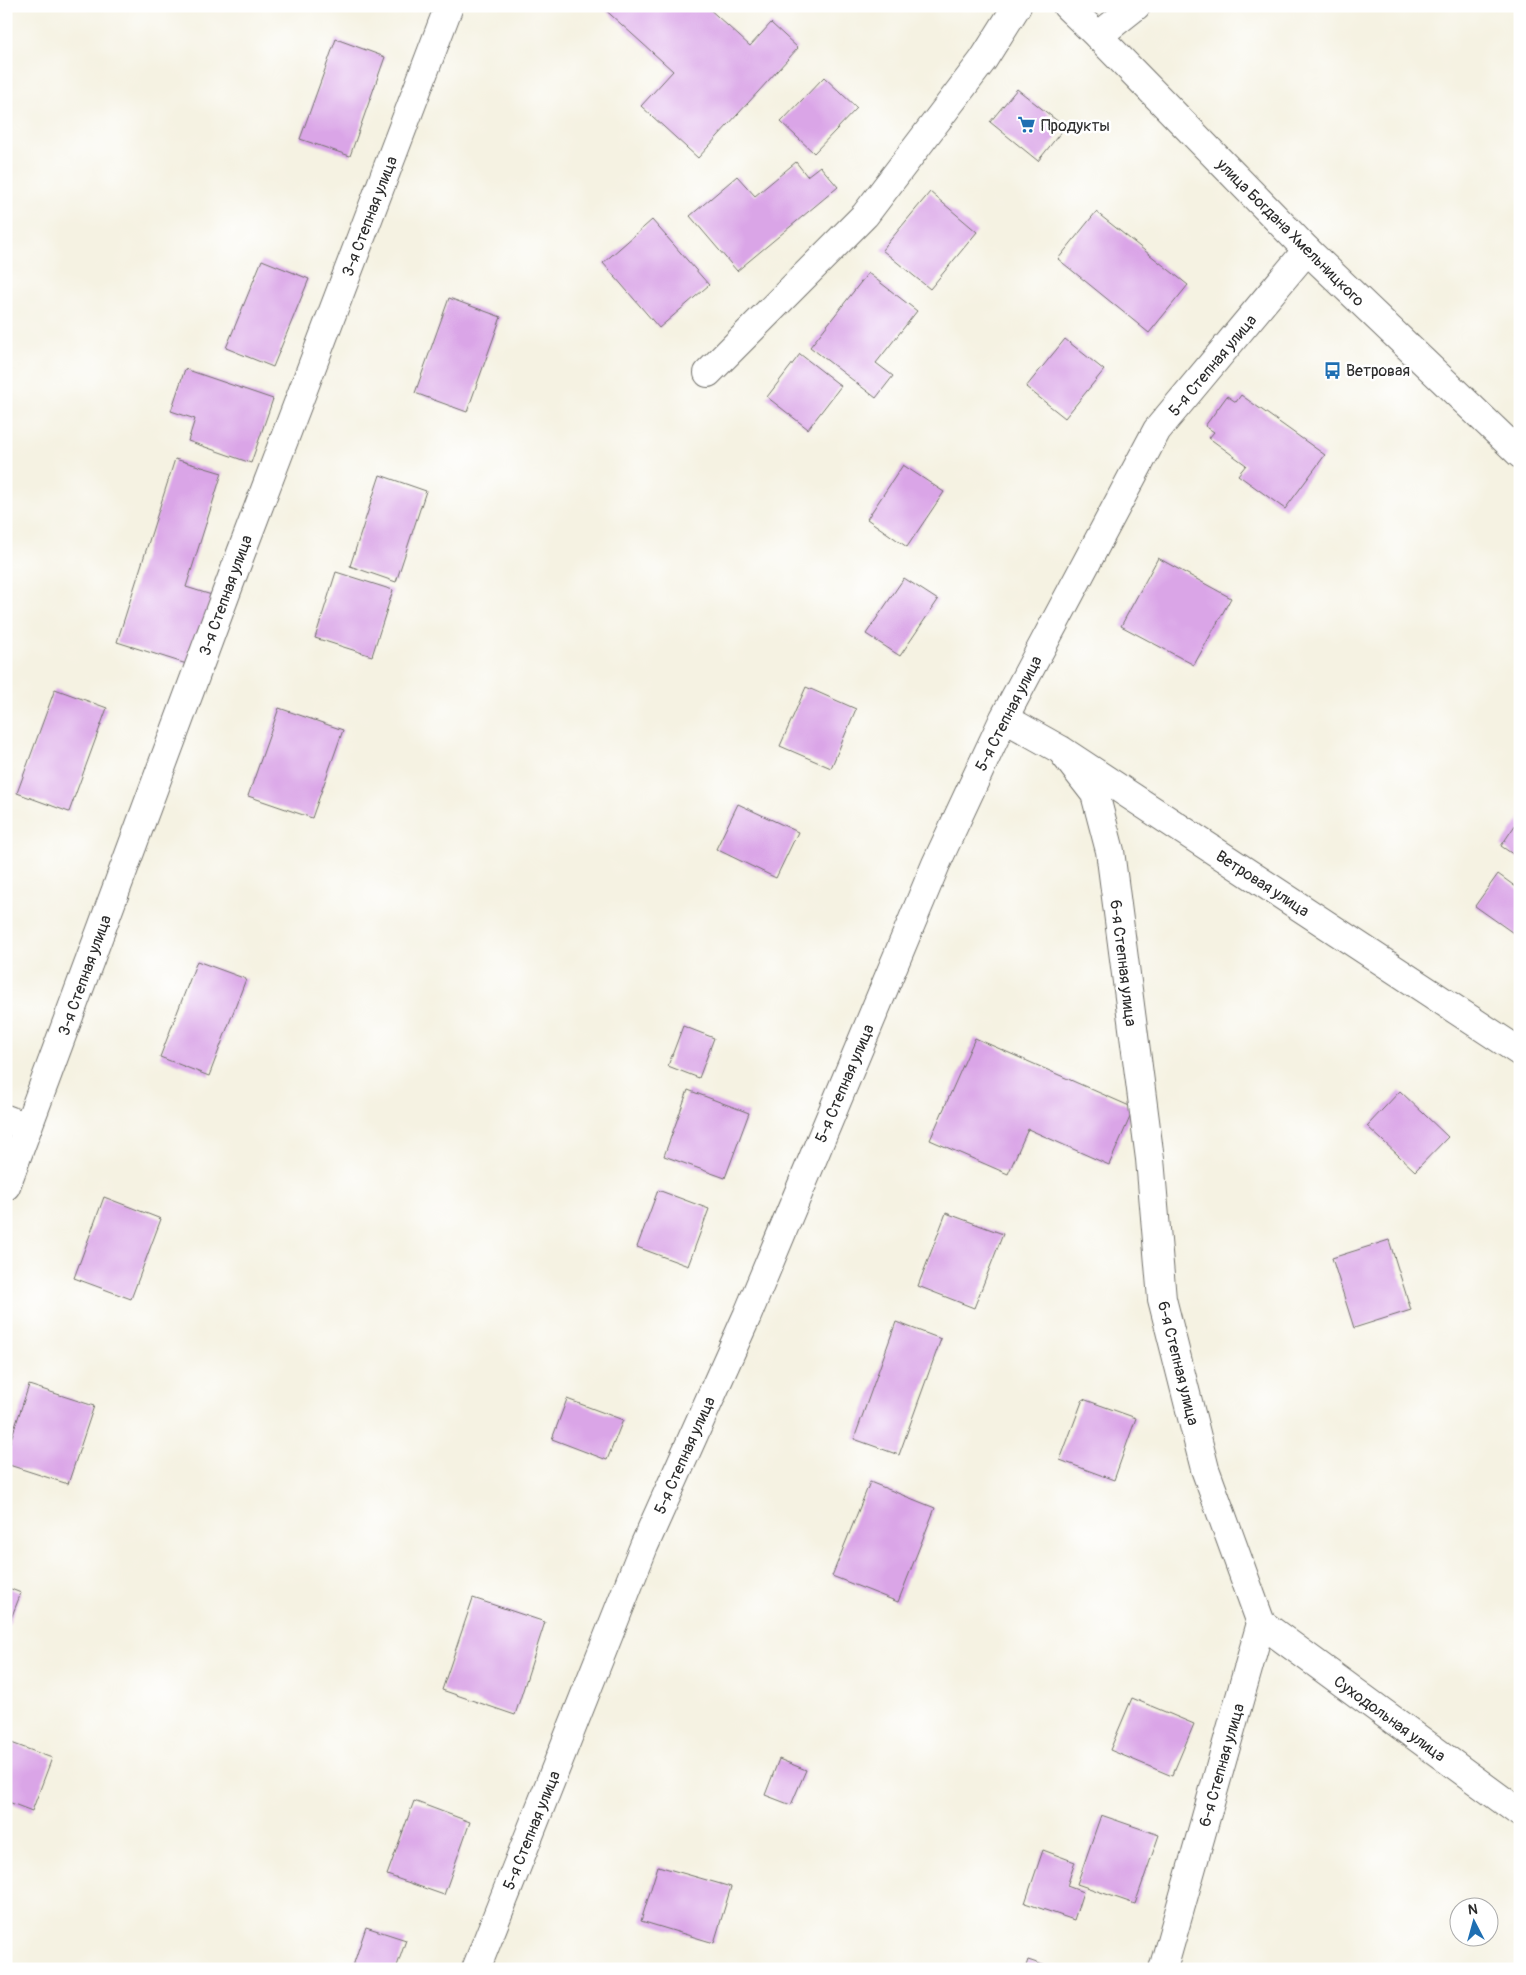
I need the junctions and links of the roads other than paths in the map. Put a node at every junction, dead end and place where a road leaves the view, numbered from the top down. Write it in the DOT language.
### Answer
graph roads {
  1 [pos="449,6"];
  2 [pos="1017,6"];
  3 [pos="1067,6"];
  4 [pos="1136,6"];
  5 [pos="1098,36"];
  6 [pos="1307,250"];
  7 [pos="708,373"];
  8 [pos="1520,454"];
  9 [pos="1004,718"];
  10 [pos="1061,750"];
  11 [pos="1520,1052"];
  12 [pos="17,1123"];
  13 [pos="6,1186"];
  14 [pos="1261,1623"];
  15 [pos="1520,1813"];
  16 [pos="476,1969"];
  17 [pos="1163,1969"];
  1 -- 12 [label="street, 3-я Степная улица"];
  2 -- 7 [label="street"];
  3 -- 5 [label="street, улица Богдана Хмельницкого"];
  4 -- 5 [label="street"];
  5 -- 6 [label="street, улица Богдана Хмельницкого"];
  6 -- 8 [label="street, улица Богдана Хмельницкого"];
  6 -- 9 [label="street, 5-я Степная улица"];
  9 -- 10 [label="street, Ветровая улица"];
  9 -- 16 [label="street, 5-я Степная улица"];
  10 -- 11 [label="street, Ветровая улица"];
  10 -- 14 [label="street, 6-я Степная улица"];
  12 -- 13 [label="street, 3-я Степная улица"];
  14 -- 15 [label="street, Суходольная улица"];
  14 -- 17 [label="street, 6-я Степная улица"];
}
